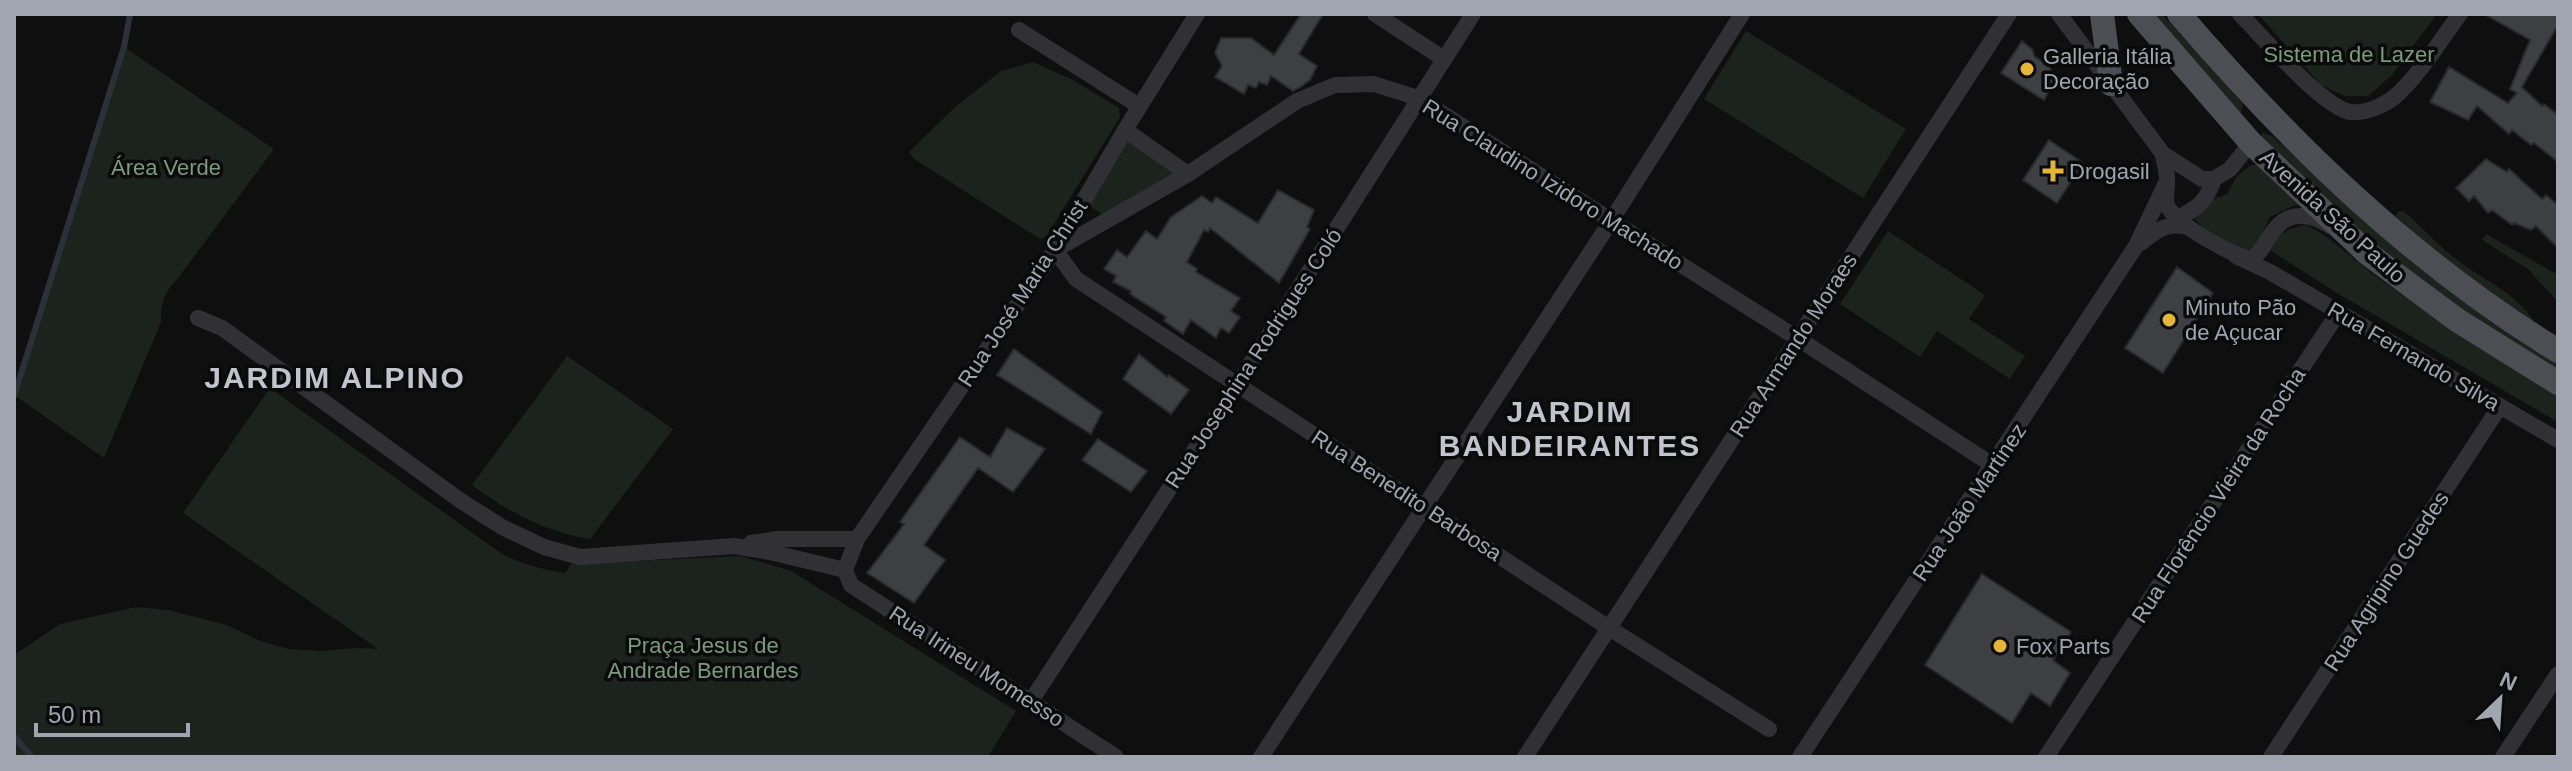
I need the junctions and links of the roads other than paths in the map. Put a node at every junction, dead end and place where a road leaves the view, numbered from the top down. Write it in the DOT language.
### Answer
graph roads {
  1 [pos="1197,14"];
  2 [pos="1375,14"];
  3 [pos="1473,14"];
  4 [pos="1742,14"];
  5 [pos="2009,14"];
  6 [pos="2059,14"];
  7 [pos="2102,14"];
  8 [pos="2139,14"];
  9 [pos="2240,14"];
  10 [pos="2460,14"];
  11 [pos="2187,20"];
  12 [pos="1019,30"];
  13 [pos="1444,59"];
  14 [pos="2111,84"];
  15 [pos="1418,98"];
  16 [pos="2254,100"];
  17 [pos="1139,106"];
  18 [pos="1125,130"];
  19 [pos="2251,143"];
  20 [pos="2163,154"];
  21 [pos="1188,174"];
  22 [pos="2214,179"];
  23 [pos="2167,181"];
  24 [pos="1611,221"];
  25 [pos="2184,222"];
  26 [pos="2136,246"];
  27 [pos="1055,250"];
  28 [pos="2263,251"];
  29 [pos="2367,253"];
  30 [pos="2236,256"];
  31 [pos="2270,272"];
  32 [pos="2338,313"];
  33 [pos="198,318"];
  34 [pos="1797,338"];
  35 [pos="2558,351"];
  36 [pos="2558,383"];
  37 [pos="1237,385"];
  38 [pos="2500,406"];
  39 [pos="2558,440"];
  40 [pos="1994,466"];
  41 [pos="1425,505"];
  42 [pos="857,539"];
  43 [pos="734,546"];
  44 [pos="845,570"];
  45 [pos="1609,628"];
  46 [pos="2558,674"];
  47 [pos="1031,701"];
  48 [pos="1769,729"];
  49 [pos="1805,755"];
  50 [pos="1116,757"];
  51 [pos="1261,757"];
  52 [pos="1525,757"];
  53 [pos="2046,757"];
  54 [pos="2271,757"];
  55 [pos="2503,757"];
  1 -- 17 [label="street, Rua José Maria Christ"];
  2 -- 13 [label="street"];
  3 -- 13 [label="street, Rua Josephina Rodrigues Coló"];
  4 -- 24 [label="street"];
  5 -- 34 [label="street, Rua Armando Moraes"];
  6 -- 14 [label="street"];
  7 -- 14 [label="main road"];
  8 -- 19 [label="main road, Avenida São Paulo"];
  9 -- 10 [label="street"];
  11 -- 16 [label="main road, Avenida São Paulo"];
  12 -- 17 [label="street"];
  13 -- 15 [label="street, Rua Josephina Rodrigues Coló"];
  14 -- 20 [label="street"];
  15 -- 21 [label="street, Rua Claudino Izidoro Machado"];
  15 -- 24 [label="street, Rua Claudino Izidoro Machado"];
  15 -- 37 [label="street, Rua Josephina Rodrigues Coló"];
  16 -- 19 [label="main road"];
  16 -- 35 [label="main road, Avenida São Paulo"];
  17 -- 18 [label="street, Rua José Maria Christ"];
  18 -- 21 [label="street"];
  18 -- 27 [label="street, Rua José Maria Christ"];
  19 -- 22 [label="street"];
  19 -- 29 [label="main road, Avenida São Paulo"];
  20 -- 22 [label="street"];
  20 -- 23 [label="street"];
  21 -- 27 [label="street, Rua Claudino Izidoro Machado"];
  22 -- 25 [label="street"];
  23 -- 25 [label="street, Rua Fernando Silva"];
  23 -- 26 [label="street, Rua João Martinez"];
  24 -- 34 [label="street, Rua Claudino Izidoro Machado"];
  24 -- 41 [label="street"];
  25 -- 26 [label="street, Rua João Martinez"];
  25 -- 30 [label="street, Rua Fernando Silva"];
  26 -- 40 [label="street, Rua João Martinez"];
  27 -- 37 [label="street, Rua Benedito Barbosa"];
  27 -- 42 [label="street, Rua José Maria Christ"];
  28 -- 29 [label="street"];
  28 -- 30 [label="street"];
  28 -- 31 [label="street"];
  29 -- 36 [label="main road, Avenida São Paulo"];
  30 -- 31 [label="street, Rua Fernando Silva"];
  31 -- 32 [label="street, Rua Fernando Silva"];
  32 -- 38 [label="street, Rua Fernando Silva"];
  32 -- 53 [label="street, Rua Florêncio Vieira da Rocha"];
  33 -- 43 [label="street"];
  34 -- 40 [label="street, Rua Claudino Izidoro Machado"];
  34 -- 45 [label="street, Rua Armando Moraes"];
  37 -- 41 [label="street, Rua Benedito Barbosa"];
  37 -- 47 [label="street, Rua Josephina Rodrigues Coló"];
  38 -- 39 [label="street, Rua Fernando Silva"];
  38 -- 54 [label="street, Rua Agripino Guedes"];
  40 -- 49 [label="street, Rua João Martinez"];
  41 -- 45 [label="street, Rua Benedito Barbosa"];
  41 -- 51 [label="street"];
  42 -- 43 [label="street"];
  42 -- 44 [label="street, Rua José Maria Christ"];
  43 -- 44 [label="street"];
  44 -- 47 [label="street, Rua Irineu Momesso"];
  45 -- 48 [label="street, Rua Benedito Barbosa"];
  45 -- 52 [label="street, Rua Armando Moraes"];
  46 -- 55 [label="street"];
  47 -- 50 [label="street, Rua Irineu Momesso"];
}
